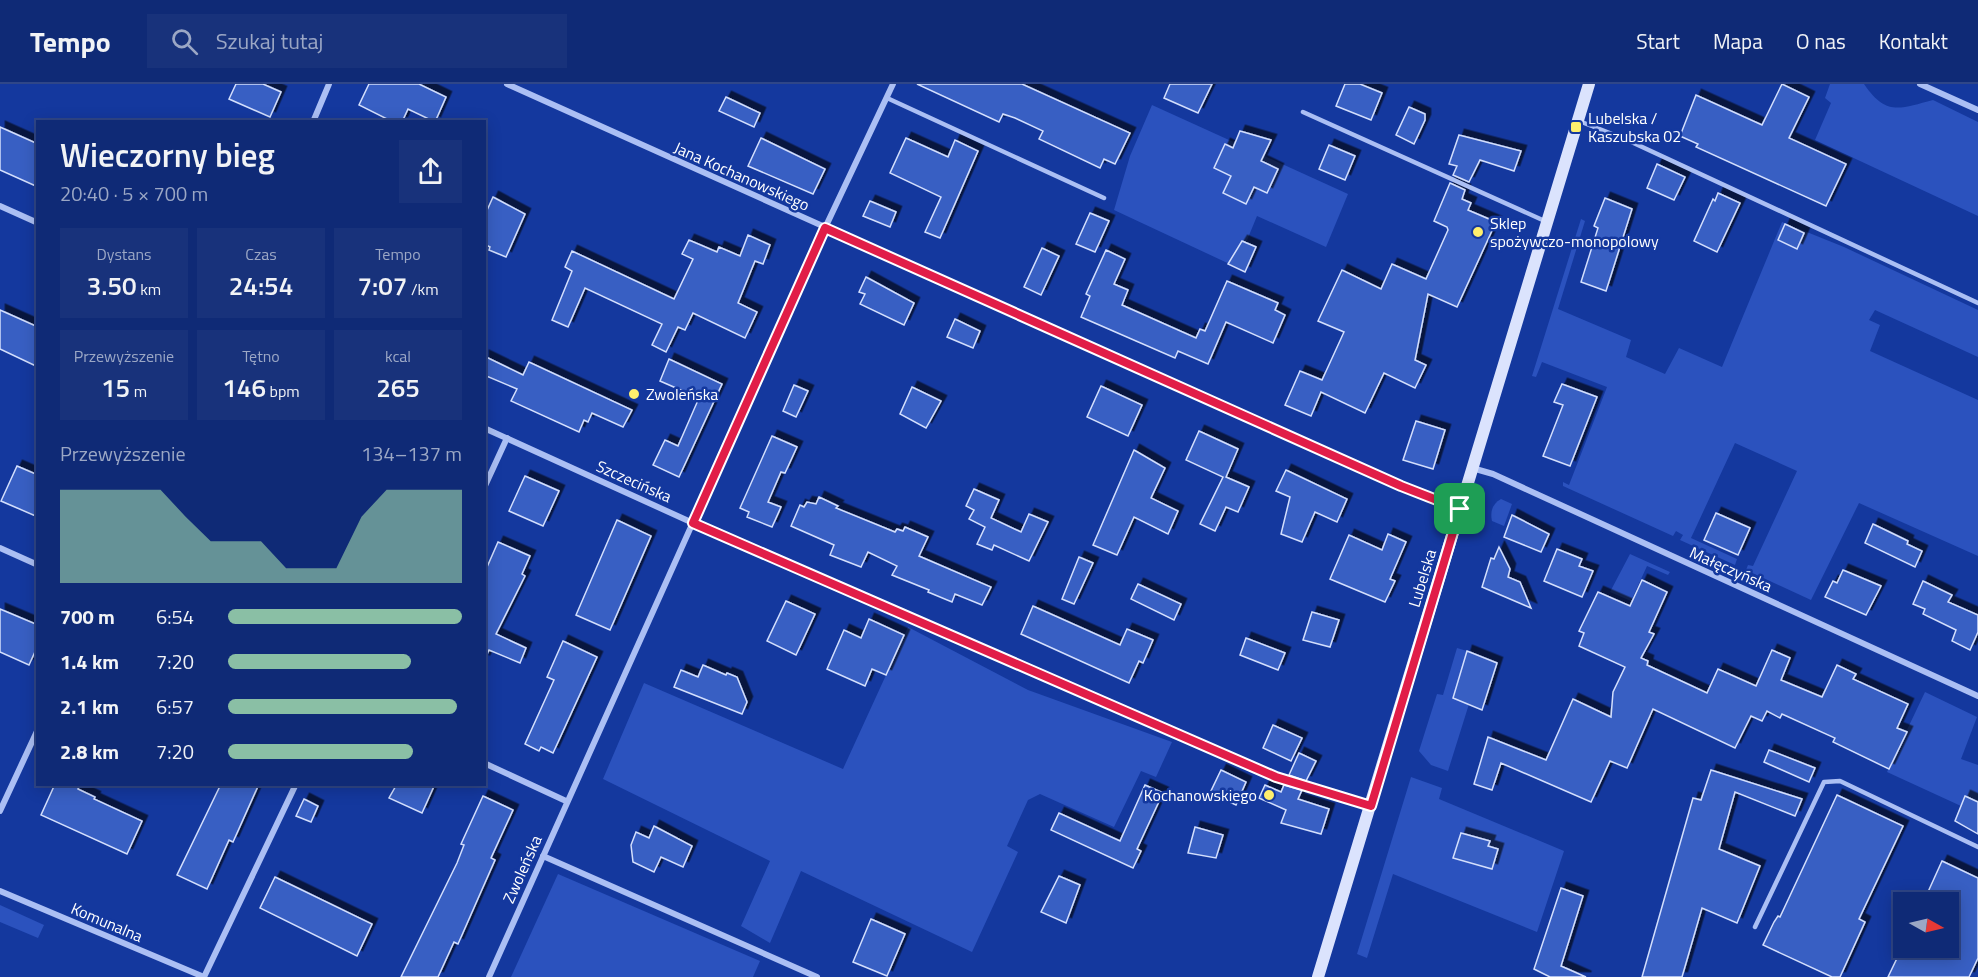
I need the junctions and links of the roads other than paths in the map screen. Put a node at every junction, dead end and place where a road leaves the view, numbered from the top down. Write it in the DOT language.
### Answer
graph roads {
  1 [pos="329,84"];
  2 [pos="507,84"];
  3 [pos="893,84"];
  4 [pos="1589,84"];
  5 [pos="1920,84"];
  6 [pos="887,98"];
  7 [pos="1978,110"];
  8 [pos="1303,112"];
  9 [pos="314,120"];
  10 [pos="1578,121"];
  11 [pos="1104,198"];
  12 [pos="0,206"];
  13 [pos="36,222"];
  14 [pos="1547,222"];
  15 [pos="825,228"];
  16 [pos="1978,303"];
  17 [pos="486,429"];
  18 [pos="507,438"];
  19 [pos="1472,468"];
  20 [pos="486,484"];
  21 [pos="1460,509"];
  22 [pos="693,523"];
  23 [pos="0,548"];
  24 [pos="36,564"];
  25 [pos="1978,696"];
  26 [pos="36,733"];
  27 [pos="486,764"];
  28 [pos="295,786"];
  29 [pos="566,801"];
  30 [pos="1371,806"];
  31 [pos="0,811"];
  32 [pos="1978,847"];
  33 [pos="543,856"];
  34 [pos="0,891"];
  35 [pos="1755,927"];
  36 [pos="204,977"];
  37 [pos="489,977"];
  38 [pos="817,977"];
  39 [pos="1318,977"];
  1 -- 9 [label="street"];
  2 -- 15 [label="street, Jana Kochanowskiego"];
  3 -- 6 [label="street, Zwoleńska"];
  4 -- 10 [label="main road, Lubelska"];
  5 -- 7 [label="street"];
  6 -- 11 [label="lane"];
  6 -- 15 [label="street, Zwoleńska"];
  8 -- 14 [label="lane"];
  10 -- 14 [label="main road, Lubelska"];
  10 -- 16 [label="lane"];
  12 -- 13 [label="street"];
  14 -- 19 [label="main road, Lubelska"];
  15 -- 21 [label="street, Jana Kochanowskiego"];
  15 -- 22 [label="street, Zwoleńska"];
  17 -- 18 [label="street, Szczecińska"];
  18 -- 20 [label="street"];
  18 -- 22 [label="street, Szczecińska"];
  19 -- 21 [label="main road, Lubelska"];
  19 -- 25 [label="street, Małęczyńska"];
  21 -- 30 [label="main road, Lubelska"];
  22 -- 29 [label="street, Zwoleńska"];
  22 -- 30 [label="street, Szczecińska"];
  23 -- 24 [label="street"];
  26 -- 31 [label="street"];
  27 -- 29 [label="street"];
  28 -- 36 [label="street"];
  29 -- 33 [label="street, Zwoleńska"];
  30 -- 39 [label="main road, Lubelska"];
  32 -- 35 [label="lane"];
  33 -- 37 [label="street, Zwoleńska"];
  33 -- 38 [label="street"];
  34 -- 36 [label="street, Komunalna"];
}
